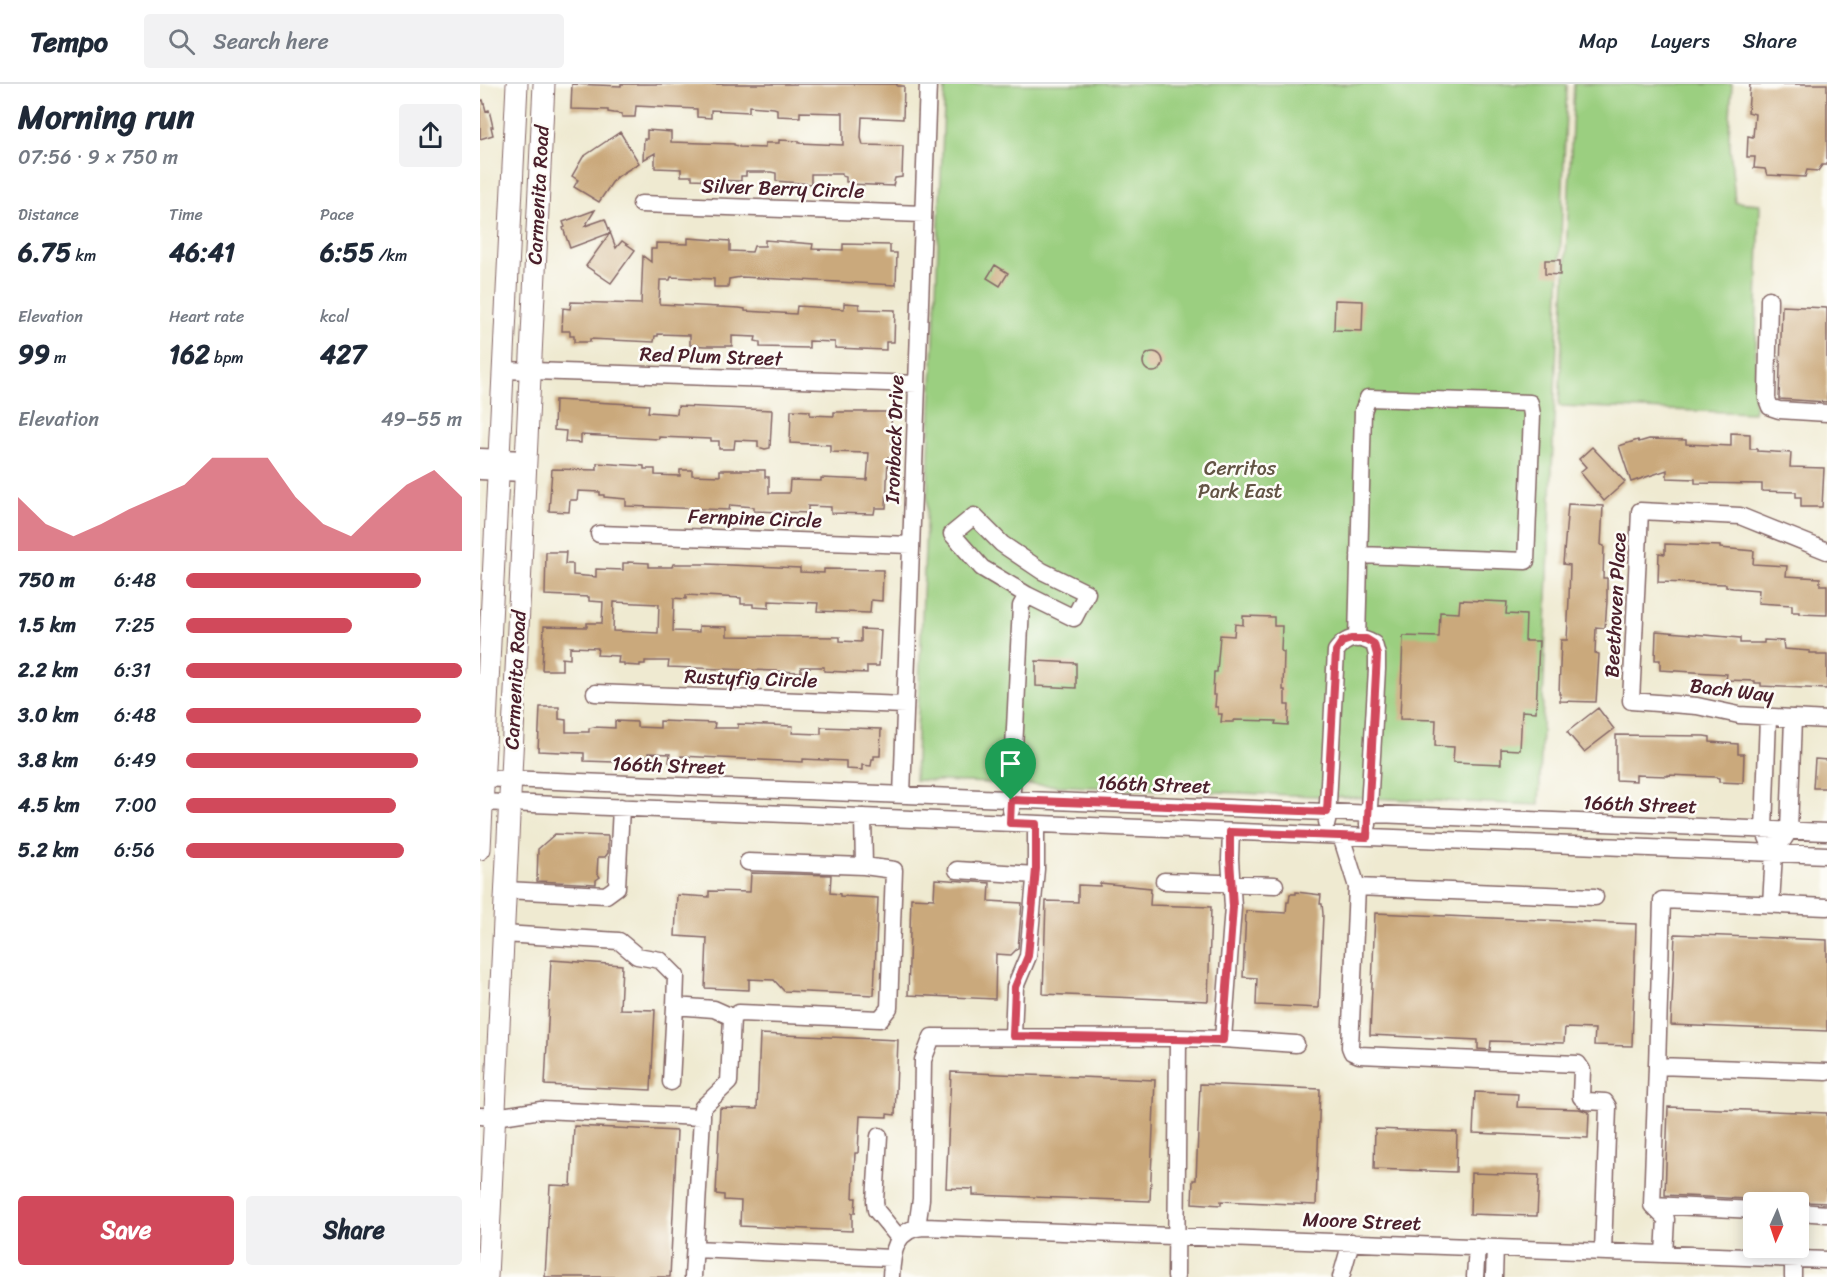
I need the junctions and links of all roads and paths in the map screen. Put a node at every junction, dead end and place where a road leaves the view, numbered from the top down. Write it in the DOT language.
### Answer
graph roads {
  1 [pos="517,84"];
  2 [pos="544,84"];
  3 [pos="928,84"];
  4 [pos="641,204"];
  5 [pos="923,214"];
  6 [pos="1769,299"];
  7 [pos="503,370"];
  8 [pos="530,371"];
  9 [pos="917,384"];
  10 [pos="1827,412"];
  11 [pos="489,464"];
  12 [pos="525,466"];
  13 [pos="598,534"];
  14 [pos="911,545"];
  15 [pos="1827,551"];
  16 [pos="1359,555"];
  17 [pos="1027,595"];
  18 [pos="1357,639"];
  19 [pos="595,693"];
  20 [pos="1631,701"];
  21 [pos="905,705"];
  22 [pos="1768,717"];
  23 [pos="1793,718"];
  24 [pos="1827,720"];
  25 [pos="482,778"];
  26 [pos="510,780"];
  27 [pos="902,795"];
  28 [pos="1011,800"];
  29 [pos="481,802"];
  30 [pos="509,803"];
  31 [pos="621,807"];
  32 [pos="1327,812"];
  33 [pos="1368,814"];
  34 [pos="863,817"];
  35 [pos="1010,823"];
  36 [pos="1036,824"];
  37 [pos="1764,830"];
  38 [pos="1789,831"];
  39 [pos="1230,832"];
  40 [pos="1827,832"];
  41 [pos="1334,836"];
  42 [pos="1367,837"];
  43 [pos="480,849"];
  44 [pos="1774,853"];
  45 [pos="1827,855"];
  46 [pos="748,862"];
  47 [pos="864,866"];
  48 [pos="957,870"];
  49 [pos="1035,875"];
  50 [pos="1164,880"];
  51 [pos="1231,882"];
  52 [pos="1275,885"];
  53 [pos="1357,887"];
  54 [pos="506,890"];
  55 [pos="1595,897"];
  56 [pos="1772,904"];
  57 [pos="1827,907"];
  58 [pos="503,934"];
  59 [pos="675,1006"];
  60 [pos="732,1017"];
  61 [pos="1013,1036"];
  62 [pos="1178,1038"];
  63 [pos="1223,1040"];
  64 [pos="1296,1044"];
  65 [pos="1657,1066"];
  66 [pos="1827,1072"];
  67 [pos="671,1082"];
  68 [pos="487,1117"];
  69 [pos="702,1117"];
  70 [pos="879,1136"];
  71 [pos="1652,1205"];
  72 [pos="1743,1209"];
  73 [pos="1809,1213"];
  74 [pos="1827,1214"];
  75 [pos="917,1227"];
  76 [pos="1177,1235"];
  77 [pos="899,1238"];
  78 [pos="1351,1242"];
  79 [pos="1477,1247"];
  80 [pos="1496,1248"];
  81 [pos="695,1249"];
  82 [pos="1603,1252"];
  83 [pos="1664,1254"];
  84 [pos="891,1258"];
  85 [pos="1793,1259"];
  86 [pos="1827,1260"];
  87 [pos="487,1277"];
  88 [pos="693,1277"];
  89 [pos="891,1277"];
  90 [pos="1176,1277"];
  91 [pos="1341,1277"];
  92 [pos="1475,1277"];
  93 [pos="1494,1277"];
  94 [pos="1793,1277"];
  1 -- 7 [label="main road, Carmenita Road"];
  2 -- 8 [label="main road, Carmenita Road"];
  3 -- 5 [label="street, Ironback Drive"];
  4 -- 5 [label="street, Silver Berry Circle"];
  5 -- 9 [label="street, Ironback Drive"];
  6 -- 10 [label="street"];
  7 -- 8 [label="street, Red Plum Street"];
  7 -- 11 [label="main road, Carmenita Road"];
  8 -- 9 [label="street, Red Plum Street"];
  8 -- 12 [label="main road, Carmenita Road"];
  9 -- 14 [label="street, Ironback Drive"];
  11 -- 12 [label="street"];
  11 -- 25 [label="main road, Carmenita Road"];
  12 -- 26 [label="main road, Carmenita Road"];
  13 -- 14 [label="street, Fernpine Circle"];
  14 -- 21 [label="street, Ironback Drive"];
  15 -- 20 [label="street, Beethoven Place"];
  16 -- 16 [label="street"];
  16 -- 18 [label="street"];
  17 -- 17 [label="street"];
  17 -- 28 [label="street"];
  18 -- 32 [label="street"];
  18 -- 33 [label="street"];
  19 -- 21 [label="street, Rustyfig Circle"];
  20 -- 22 [label="street, Bach Way"];
  21 -- 27 [label="street, Ironback Drive"];
  22 -- 23 [label="street, Bach Way"];
  22 -- 37 [label="street"];
  23 -- 24 [label="street, Bach Way"];
  23 -- 38 [label="street"];
  25 -- 26 [label="street, 166th Street"];
  25 -- 29 [label="main road, Carmenita Road"];
  26 -- 27 [label="street, 166th Street"];
  26 -- 30 [label="main road, Carmenita Road"];
  27 -- 28 [label="street, 166th Street"];
  28 -- 32 [label="street, 166th Street"];
  28 -- 35 [label="street"];
  29 -- 30 [label="street"];
  29 -- 43 [label="main road, Carmenita Road"];
  30 -- 31 [label="street"];
  30 -- 54 [label="main road, Carmenita Road"];
  31 -- 34 [label="street"];
  31 -- 54 [label="street"];
  32 -- 33 [label="street, 166th Street"];
  32 -- 41 [label="street"];
  33 -- 37 [label="street, 166th Street"];
  33 -- 42 [label="street"];
  34 -- 35 [label="street"];
  34 -- 47 [label="street"];
  35 -- 36 [label="street"];
  36 -- 39 [label="street"];
  36 -- 49 [label="street"];
  37 -- 38 [label="street, 166th Street"];
  37 -- 44 [label="street"];
  38 -- 40 [label="street, 166th Street"];
  38 -- 44 [label="street"];
  39 -- 41 [label="street"];
  39 -- 51 [label="street"];
  41 -- 42 [label="street"];
  41 -- 53 [label="street"];
  42 -- 44 [label="street"];
  44 -- 45 [label="street"];
  44 -- 56 [label="street"];
  46 -- 47 [label="street"];
  47 -- 60 [label="street"];
  48 -- 49 [label="street"];
  49 -- 61 [label="street"];
  50 -- 51 [label="street"];
  51 -- 52 [label="street"];
  51 -- 63 [label="street"];
  53 -- 55 [label="street"];
  53 -- 82 [label="street"];
  54 -- 58 [label="main road, Carmenita Road"];
  56 -- 57 [label="street"];
  56 -- 65 [label="street"];
  58 -- 59 [label="street"];
  58 -- 68 [label="main road, Carmenita Road"];
  59 -- 60 [label="street"];
  59 -- 67 [label="street"];
  60 -- 69 [label="street"];
  61 -- 62 [label="street"];
  61 -- 75 [label="street"];
  62 -- 63 [label="street"];
  62 -- 76 [label="street"];
  63 -- 64 [label="street"];
  65 -- 66 [label="street"];
  65 -- 71 [label="street"];
  68 -- 69 [label="street"];
  68 -- 87 [label="main road, Carmenita Road"];
  69 -- 81 [label="street"];
  70 -- 77 [label="street"];
  71 -- 72 [label="street"];
  71 -- 83 [label="street"];
  73 -- 74 [label="street"];
  75 -- 76 [label="street, Moore Street"];
  75 -- 77 [label="street"];
  76 -- 78 [label="street, Moore Street"];
  76 -- 90 [label="street"];
  77 -- 84 [label="street"];
  78 -- 79 [label="street, Moore Street"];
  78 -- 91 [label="street"];
  79 -- 80 [label="street, Moore Street"];
  79 -- 92 [label="street"];
  80 -- 82 [label="street, Moore Street"];
  80 -- 93 [label="street"];
  81 -- 84 [label="street"];
  81 -- 88 [label="street"];
  82 -- 83 [label="street, Moore Street"];
  83 -- 85 [label="street, Moore Street"];
  84 -- 89 [label="street"];
  85 -- 86 [label="street, Moore Street"];
  85 -- 94 [label="street"];
}
